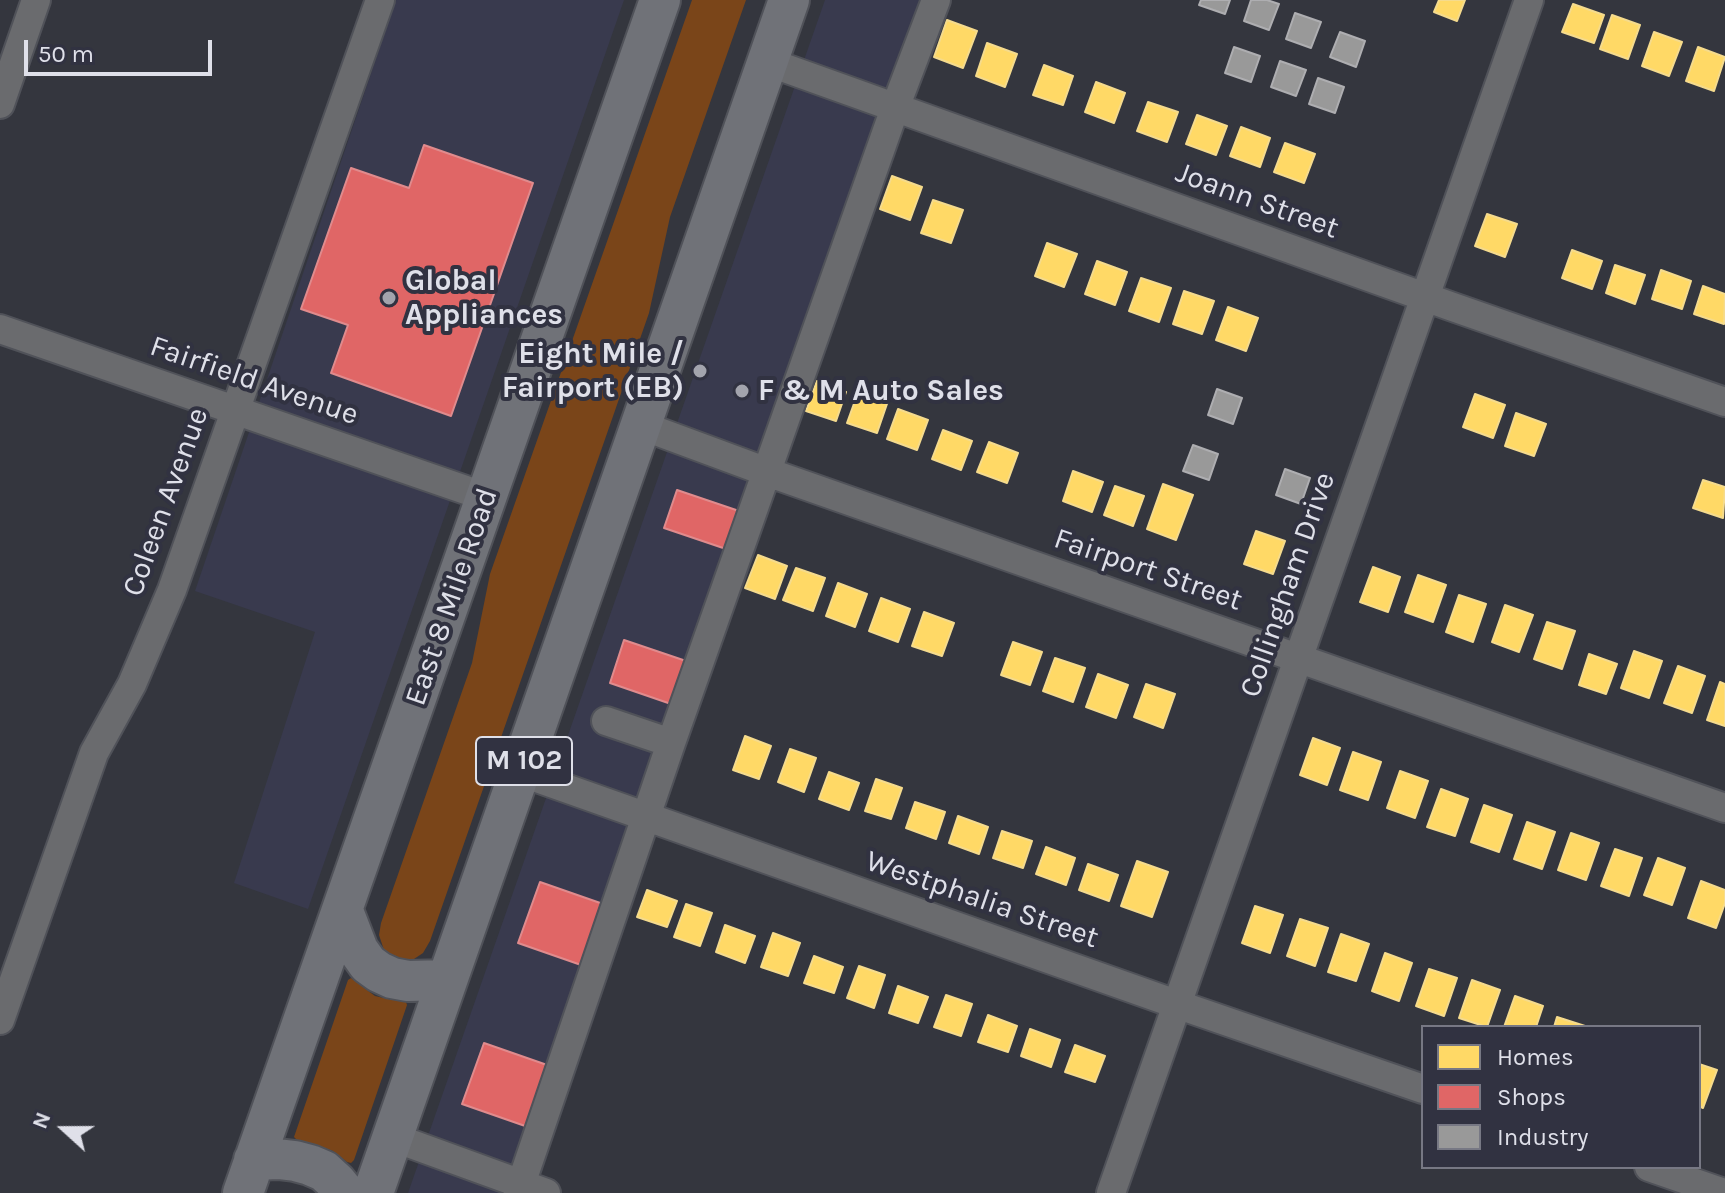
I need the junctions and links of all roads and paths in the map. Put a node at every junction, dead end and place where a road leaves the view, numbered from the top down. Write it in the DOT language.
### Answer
graph roads {
  1 [pos="36,0"];
  2 [pos="380,0"];
  3 [pos="660,0"];
  4 [pos="789,0"];
  5 [pos="936,0"];
  6 [pos="1529,0"];
  7 [pos="768,62"];
  8 [pos="0,104"];
  9 [pos="895,108"];
  10 [pos="1426,298"];
  11 [pos="0,329"];
  12 [pos="1725,402"];
  13 [pos="234,410"];
  14 [pos="640,425"];
  15 [pos="767,472"];
  16 [pos="486,497"];
  17 [pos="1298,658"];
  18 [pos="606,721"];
  19 [pos="671,743"];
  20 [pos="520,772"];
  21 [pos="1725,808"];
  22 [pos="647,817"];
  23 [pos="343,911"];
  24 [pos="447,980"];
  25 [pos="1176,1004"];
  26 [pos="0,1020"];
  27 [pos="1421,1088"];
  28 [pos="392,1137"];
  29 [pos="1655,1169"];
  30 [pos="249,1177"];
  31 [pos="529,1190"];
  32 [pos="345,1193"];
  33 [pos="373,1193"];
  34 [pos="1111,1193"];
  35 [pos="1724,1193"];
  1 -- 8 [label="street"];
  2 -- 13 [label="street, Coleen Avenue"];
  3 -- 16 [label="highway, East 8 Mile Road"];
  4 -- 7 [label="highway, M 102"];
  5 -- 9 [label="street"];
  6 -- 10 [label="street, Collingham Drive"];
  7 -- 9 [label="street, Joann Street"];
  7 -- 14 [label="highway, M 102"];
  9 -- 10 [label="street, Joann Street"];
  9 -- 15 [label="street"];
  10 -- 12 [label="street, Joann Street"];
  10 -- 17 [label="street, Collingham Drive"];
  11 -- 13 [label="street, Fairfield Avenue"];
  13 -- 16 [label="street, Fairfield Avenue"];
  13 -- 26 [label="street, Coleen Avenue"];
  14 -- 15 [label="street, Fairport Street"];
  14 -- 20 [label="highway, M 102"];
  15 -- 17 [label="street, Fairport Street"];
  15 -- 19 [label="street"];
  16 -- 23 [label="highway, East 8 Mile Road"];
  17 -- 21 [label="street, Fairport Street"];
  17 -- 25 [label="street, Collingham Drive"];
  18 -- 19 [label="street"];
  19 -- 22 [label="street"];
  20 -- 22 [label="street, Westphalia Street"];
  20 -- 24 [label="highway, M 102"];
  22 -- 25 [label="street, Westphalia Street"];
  22 -- 31 [label="street"];
  23 -- 24 [label="highway"];
  23 -- 30 [label="highway, East 8 Mile Road"];
  24 -- 28 [label="highway, M 102"];
  25 -- 27 [label="street, Westphalia Street"];
  25 -- 34 [label="street, Collingham Drive"];
  28 -- 31 [label="street"];
  28 -- 33 [label="highway, M 102"];
  29 -- 35 [label="street"];
  30 -- 32 [label="highway"];
}
